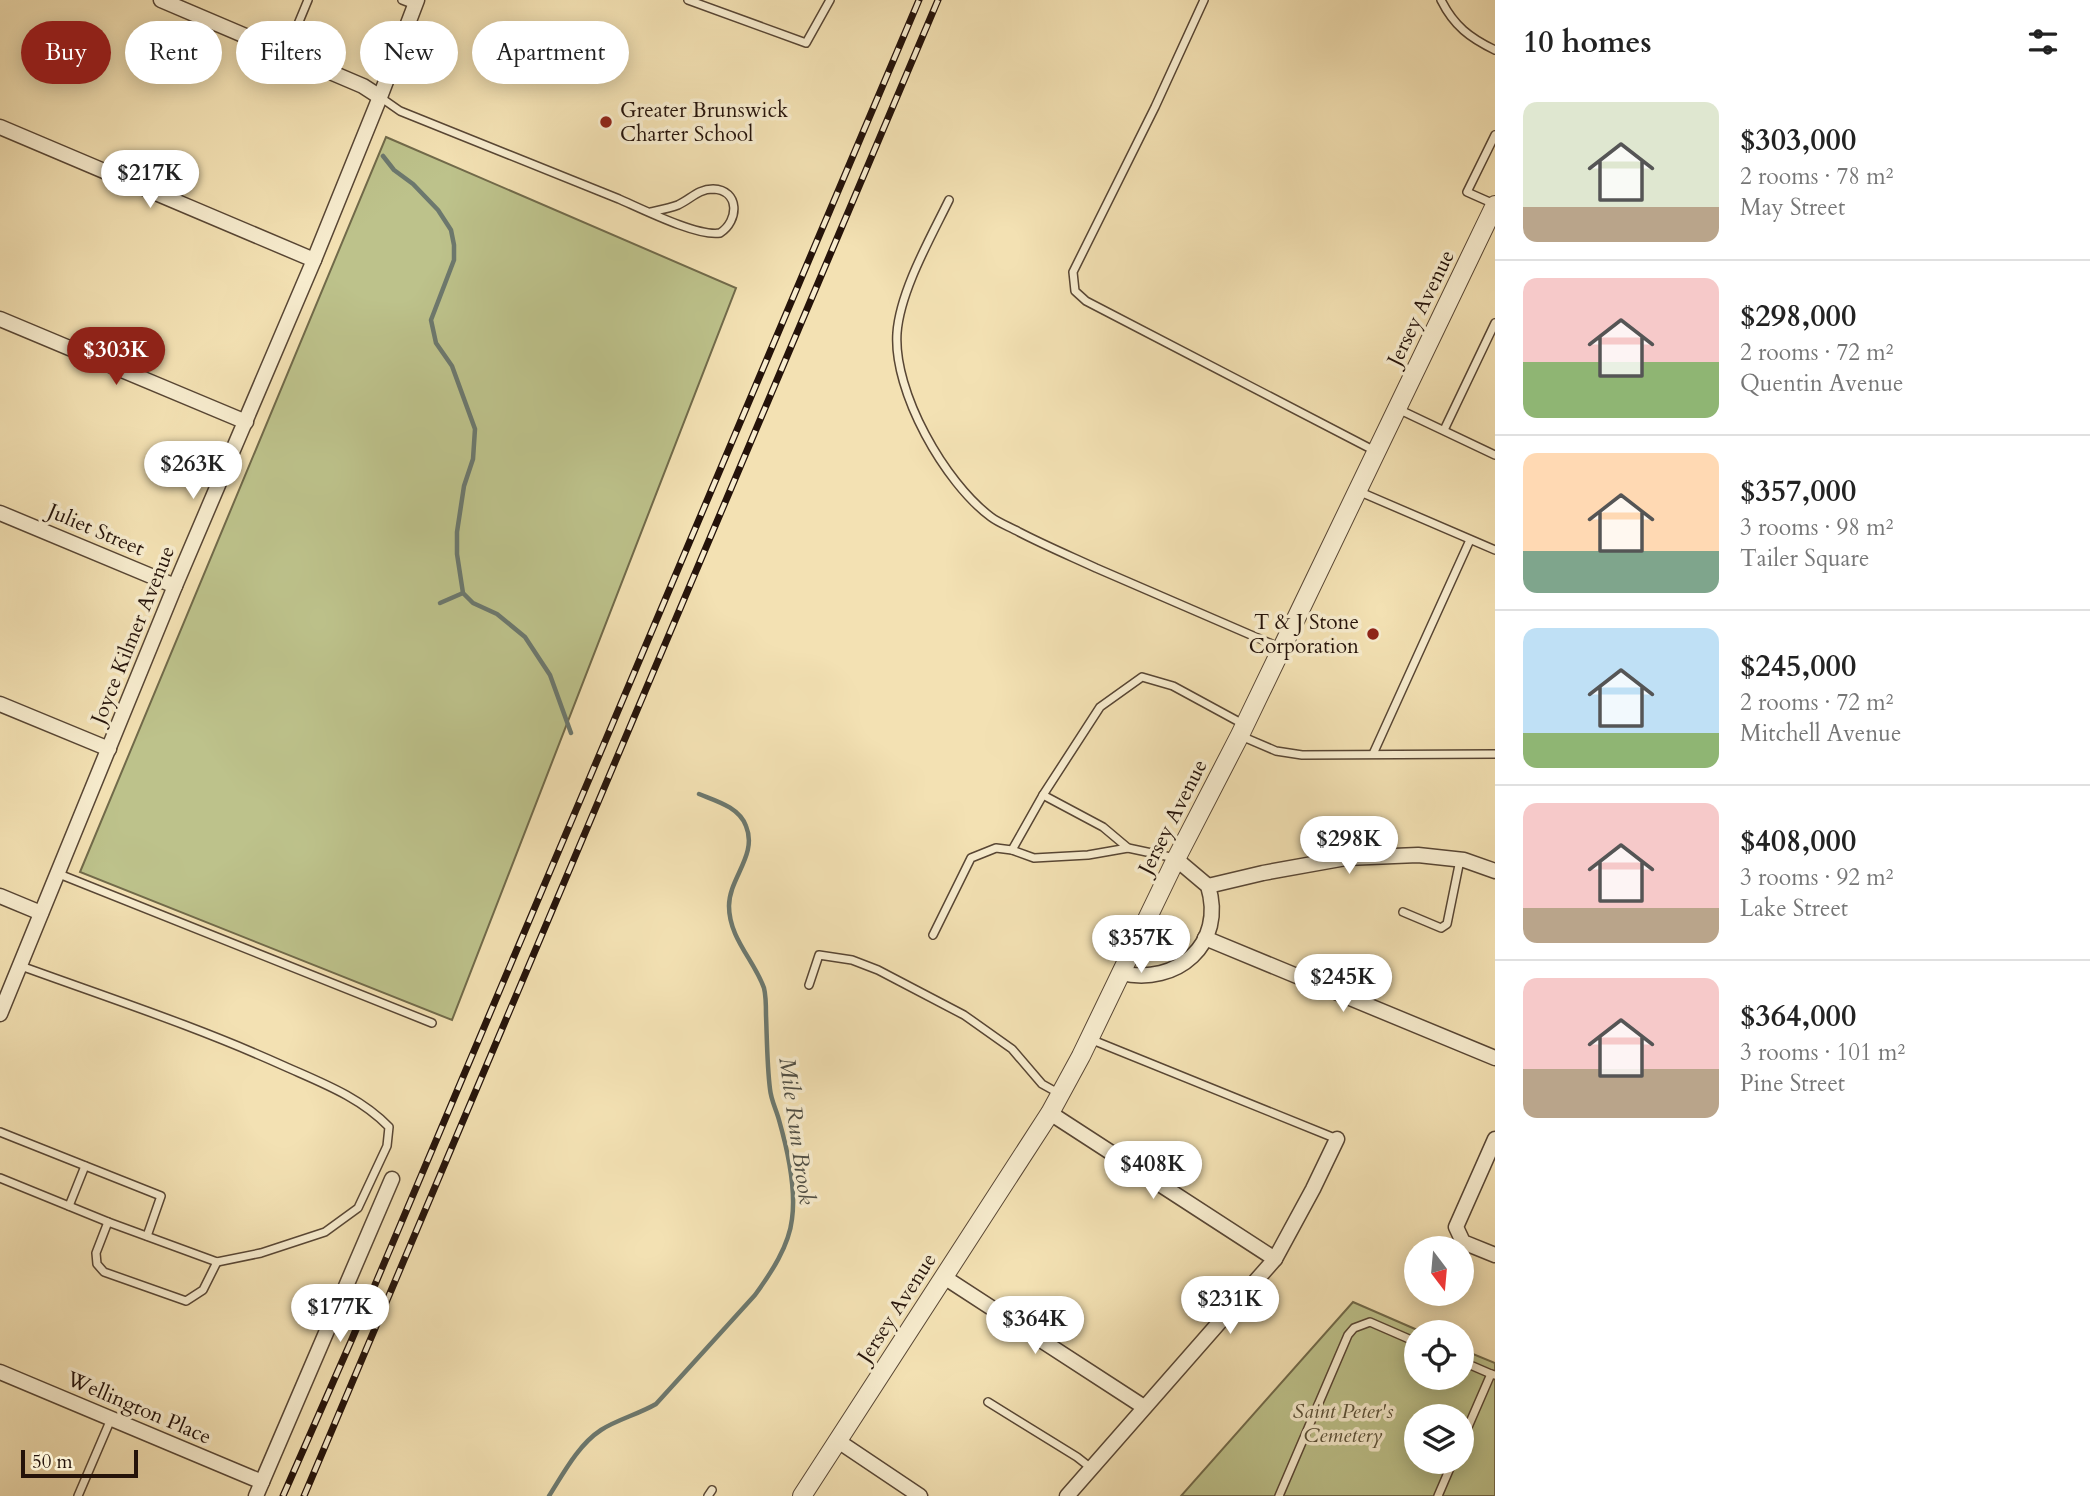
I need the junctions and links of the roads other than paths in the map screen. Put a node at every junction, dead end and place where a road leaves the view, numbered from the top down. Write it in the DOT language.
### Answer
graph roads {
  1 [pos="161,0"];
  2 [pos="308,0"];
  3 [pos="688,0"];
  4 [pos="830,0"];
  5 [pos="1204,0"];
  6 [pos="1441,0"];
  7 [pos="411,2"];
  8 [pos="299,21"];
  9 [pos="236,32"];
  10 [pos="1495,50"];
  11 [pos="346,79"];
  12 [pos="380,97"];
  13 [pos="0,127"];
  14 [pos="1495,135"];
  15 [pos="950,200"];
  16 [pos="1495,205"];
  17 [pos="651,212"];
  18 [pos="314,260"];
  19 [pos="0,319"];
  20 [pos="1495,323"];
  21 [pos="1398,408"];
  22 [pos="246,422"];
  23 [pos="1444,430"];
  24 [pos="1376,452"];
  25 [pos="1495,455"];
  26 [pos="1358,491"];
  27 [pos="0,513"];
  28 [pos="1470,540"];
  29 [pos="1495,550"];
  30 [pos="176,586"];
  31 [pos="1282,648"];
  32 [pos="0,704"];
  33 [pos="1243,730"];
  34 [pos="109,749"];
  35 [pos="1373,754"];
  36 [pos="1495,754"];
  37 [pos="1043,795"];
  38 [pos="1128,848"];
  39 [pos="1012,850"];
  40 [pos="1176,859"];
  41 [pos="1461,859"];
  42 [pos="1495,871"];
  43 [pos="59,874"];
  44 [pos="1208,886"];
  45 [pos="0,896"];
  46 [pos="1402,912"];
  47 [pos="41,913"];
  48 [pos="933,935"];
  49 [pos="1205,938"];
  50 [pos="20,966"];
  51 [pos="1121,973"];
  52 [pos="809,985"];
  53 [pos="0,1014"];
  54 [pos="432,1023"];
  55 [pos="1089,1039"];
  56 [pos="1495,1058"];
  57 [pos="1060,1094"];
  58 [pos="1050,1113"];
  59 [pos="0,1132"];
  60 [pos="1337,1139"];
  61 [pos="1495,1139"];
  62 [pos="85,1166"];
  63 [pos="0,1178"];
  64 [pos="392,1179"];
  65 [pos="69,1206"];
  66 [pos="108,1223"];
  67 [pos="147,1236"];
  68 [pos="1495,1255"];
  69 [pos="1275,1259"];
  70 [pos="217,1262"];
  71 [pos="944,1277"];
  72 [pos="1404,1337"];
  73 [pos="1474,1366"];
  74 [pos="0,1372"];
  75 [pos="1493,1374"];
  76 [pos="988,1402"];
  77 [pos="1144,1406"];
  78 [pos="1474,1415"];
  79 [pos="111,1419"];
  80 [pos="838,1440"];
  81 [pos="1091,1468"];
  82 [pos="1447,1474"];
  83 [pos="262,1482"];
  84 [pos="78,1496"];
  85 [pos="256,1496"];
  86 [pos="802,1496"];
  87 [pos="920,1496"];
  88 [pos="1067,1496"];
  89 [pos="1279,1496"];
  90 [pos="1438,1496"];
  1 -- 9 [label="street"];
  2 -- 8 [label="lane"];
  3 -- 4 [label="lane"];
  5 -- 24 [label="lane"];
  6 -- 10 [label="lane"];
  7 -- 12 [label="street, Joyce Kilmer Avenue"];
  11 -- 12 [label="street"];
  12 -- 17 [label="lane"];
  12 -- 18 [label="street, Joyce Kilmer Avenue"];
  13 -- 18 [label="street"];
  14 -- 16 [label="lane"];
  15 -- 31 [label="lane"];
  16 -- 21 [label="street, Jersey Avenue"];
  17 -- 17 [label="lane"];
  18 -- 22 [label="street, Joyce Kilmer Avenue"];
  19 -- 22 [label="street"];
  20 -- 23 [label="lane"];
  21 -- 23 [label="lane"];
  21 -- 24 [label="street, Jersey Avenue"];
  22 -- 30 [label="street, Joyce Kilmer Avenue"];
  23 -- 25 [label="lane"];
  24 -- 26 [label="street, Jersey Avenue"];
  26 -- 28 [label="lane"];
  26 -- 31 [label="street, Jersey Avenue"];
  27 -- 30 [label="street, Juliet Street"];
  28 -- 29 [label="lane"];
  28 -- 35 [label="lane"];
  30 -- 34 [label="street, Joyce Kilmer Avenue"];
  31 -- 33 [label="street, Jersey Avenue"];
  32 -- 34 [label="street"];
  33 -- 35 [label="lane"];
  33 -- 37 [label="lane"];
  33 -- 40 [label="street, Jersey Avenue"];
  34 -- 43 [label="street, Joyce Kilmer Avenue"];
  35 -- 36 [label="lane"];
  37 -- 38 [label="lane"];
  37 -- 39 [label="lane"];
  38 -- 39 [label="lane"];
  38 -- 40 [label="lane"];
  39 -- 48 [label="lane"];
  40 -- 44 [label="street"];
  40 -- 51 [label="street, Jersey Avenue"];
  41 -- 42 [label="street"];
  41 -- 44 [label="street"];
  41 -- 46 [label="lane"];
  43 -- 47 [label="street, Joyce Kilmer Avenue"];
  43 -- 54 [label="lane"];
  44 -- 49 [label="street"];
  45 -- 47 [label="street"];
  47 -- 50 [label="street, Joyce Kilmer Avenue"];
  49 -- 51 [label="street"];
  49 -- 56 [label="street"];
  50 -- 53 [label="street, Joyce Kilmer Avenue"];
  50 -- 70 [label="lane"];
  51 -- 55 [label="street, Jersey Avenue"];
  52 -- 57 [label="lane"];
  55 -- 57 [label="street, Jersey Avenue"];
  55 -- 60 [label="lane"];
  57 -- 58 [label="street, Jersey Avenue"];
  58 -- 69 [label="street"];
  58 -- 71 [label="street, Jersey Avenue"];
  59 -- 62 [label="lane"];
  60 -- 69 [label="street"];
  61 -- 68 [label="street"];
  62 -- 65 [label="lane"];
  62 -- 67 [label="lane"];
  63 -- 65 [label="lane"];
  64 -- 83 [label="street"];
  65 -- 66 [label="lane"];
  66 -- 67 [label="lane"];
  66 -- 70 [label="lane"];
  67 -- 70 [label="lane"];
  69 -- 77 [label="street"];
  71 -- 77 [label="street"];
  71 -- 80 [label="street, Jersey Avenue"];
  72 -- 89 [label="lane"];
  73 -- 75 [label="lane"];
  74 -- 79 [label="street, Wellington Place"];
  75 -- 78 [label="lane"];
  76 -- 81 [label="lane"];
  77 -- 81 [label="street"];
  79 -- 83 [label="street, Wellington Place"];
  79 -- 84 [label="lane"];
  80 -- 86 [label="street, Jersey Avenue"];
  80 -- 87 [label="street"];
  81 -- 88 [label="street"];
  82 -- 90 [label="lane"];
  83 -- 85 [label="street"];
}
